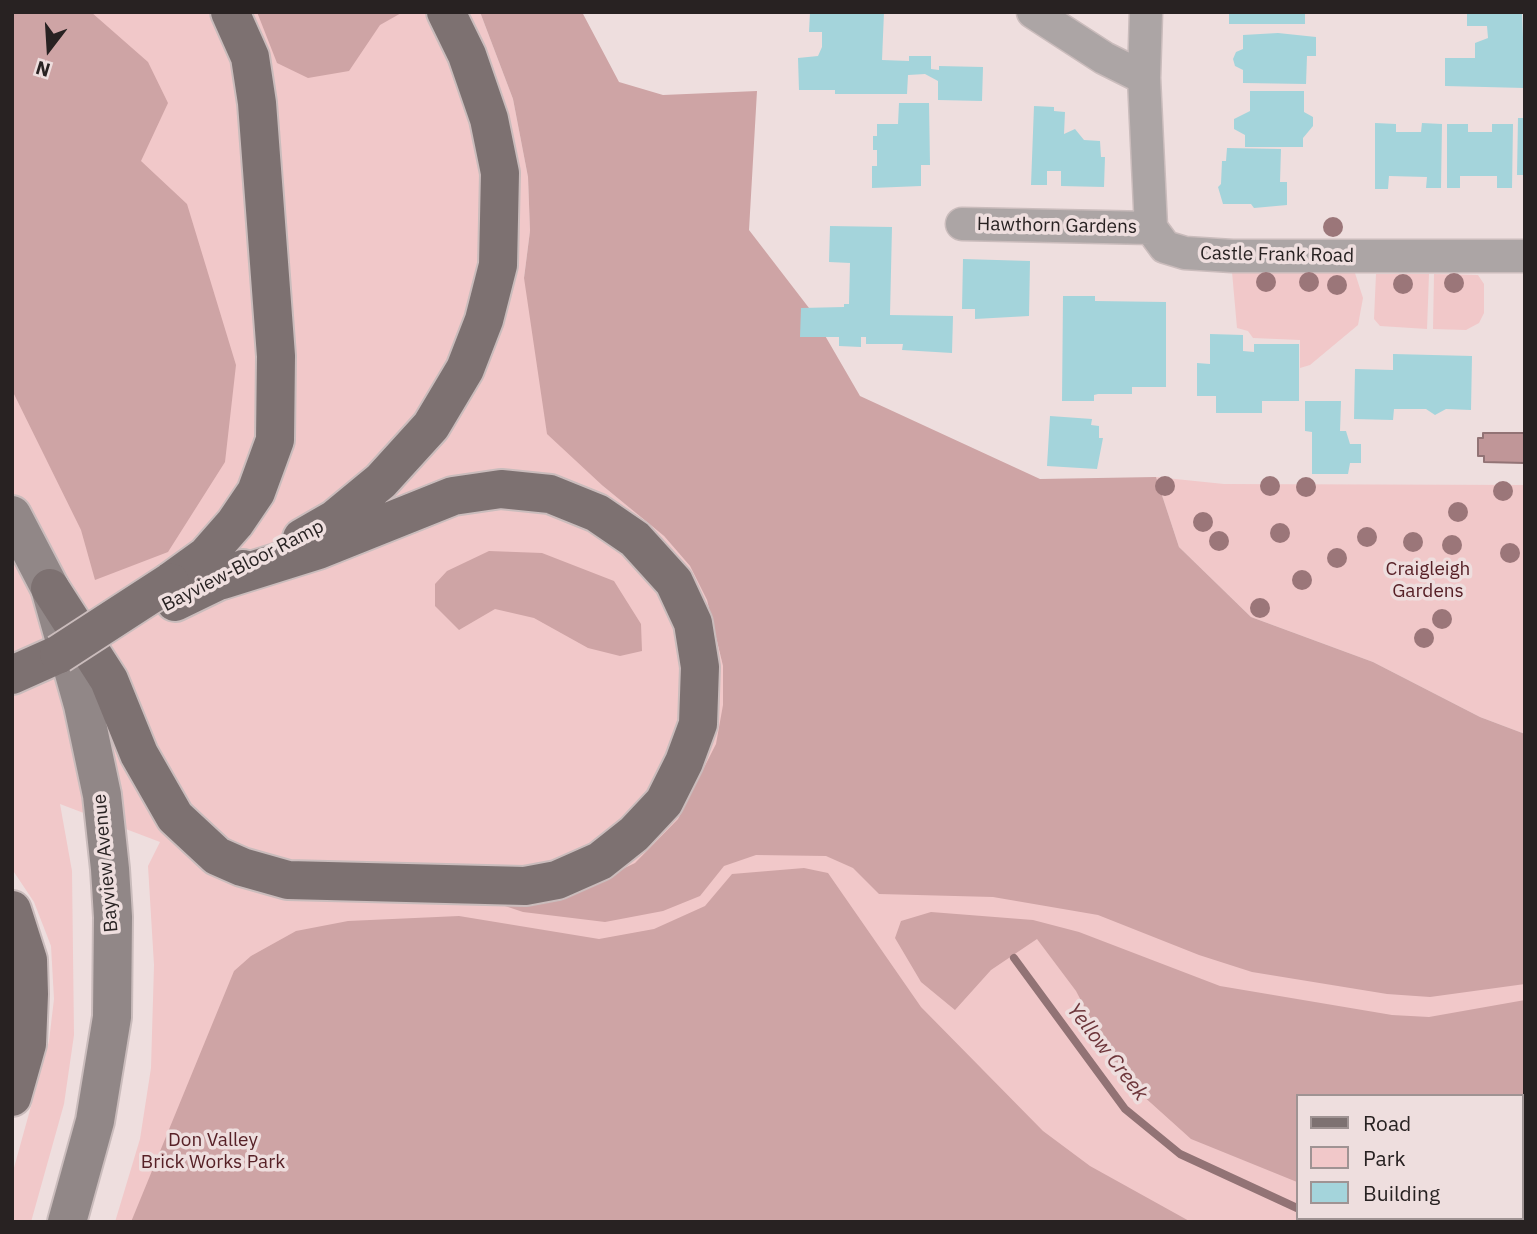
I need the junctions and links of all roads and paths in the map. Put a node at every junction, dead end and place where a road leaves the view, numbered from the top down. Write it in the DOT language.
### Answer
graph roads {
  1 [pos="230,12"];
  2 [pos="446,12"];
  3 [pos="1033,12"];
  4 [pos="1146,12"];
  5 [pos="1144,78"];
  6 [pos="962,224"];
  7 [pos="1151,229"];
  8 [pos="1525,256"];
  9 [pos="12,516"];
  10 [pos="222,580"];
  11 [pos="50,588"];
  12 [pos="173,592"];
  13 [pos="12,675"];
  14 [pos="12,910"];
  15 [pos="12,1097"];
  16 [pos="67,1222"];
  1 -- 12 [label="main road"];
  2 -- 10 [label="main road, Bayview-Bloor Ramp"];
  3 -- 5 [label="street"];
  4 -- 5 [label="street"];
  5 -- 7 [label="street"];
  6 -- 7 [label="street, Hawthorn Gardens"];
  7 -- 8 [label="street, Castle Frank Road"];
  9 -- 11 [label="main road, Bayview Avenue"];
  10 -- 11 [label="main road"];
  10 -- 12 [label="main road, Bayview-Bloor Ramp"];
  11 -- 16 [label="main road, Bayview Avenue"];
  12 -- 13 [label="main road, bridge"];
  14 -- 15 [label="main road"];
}
